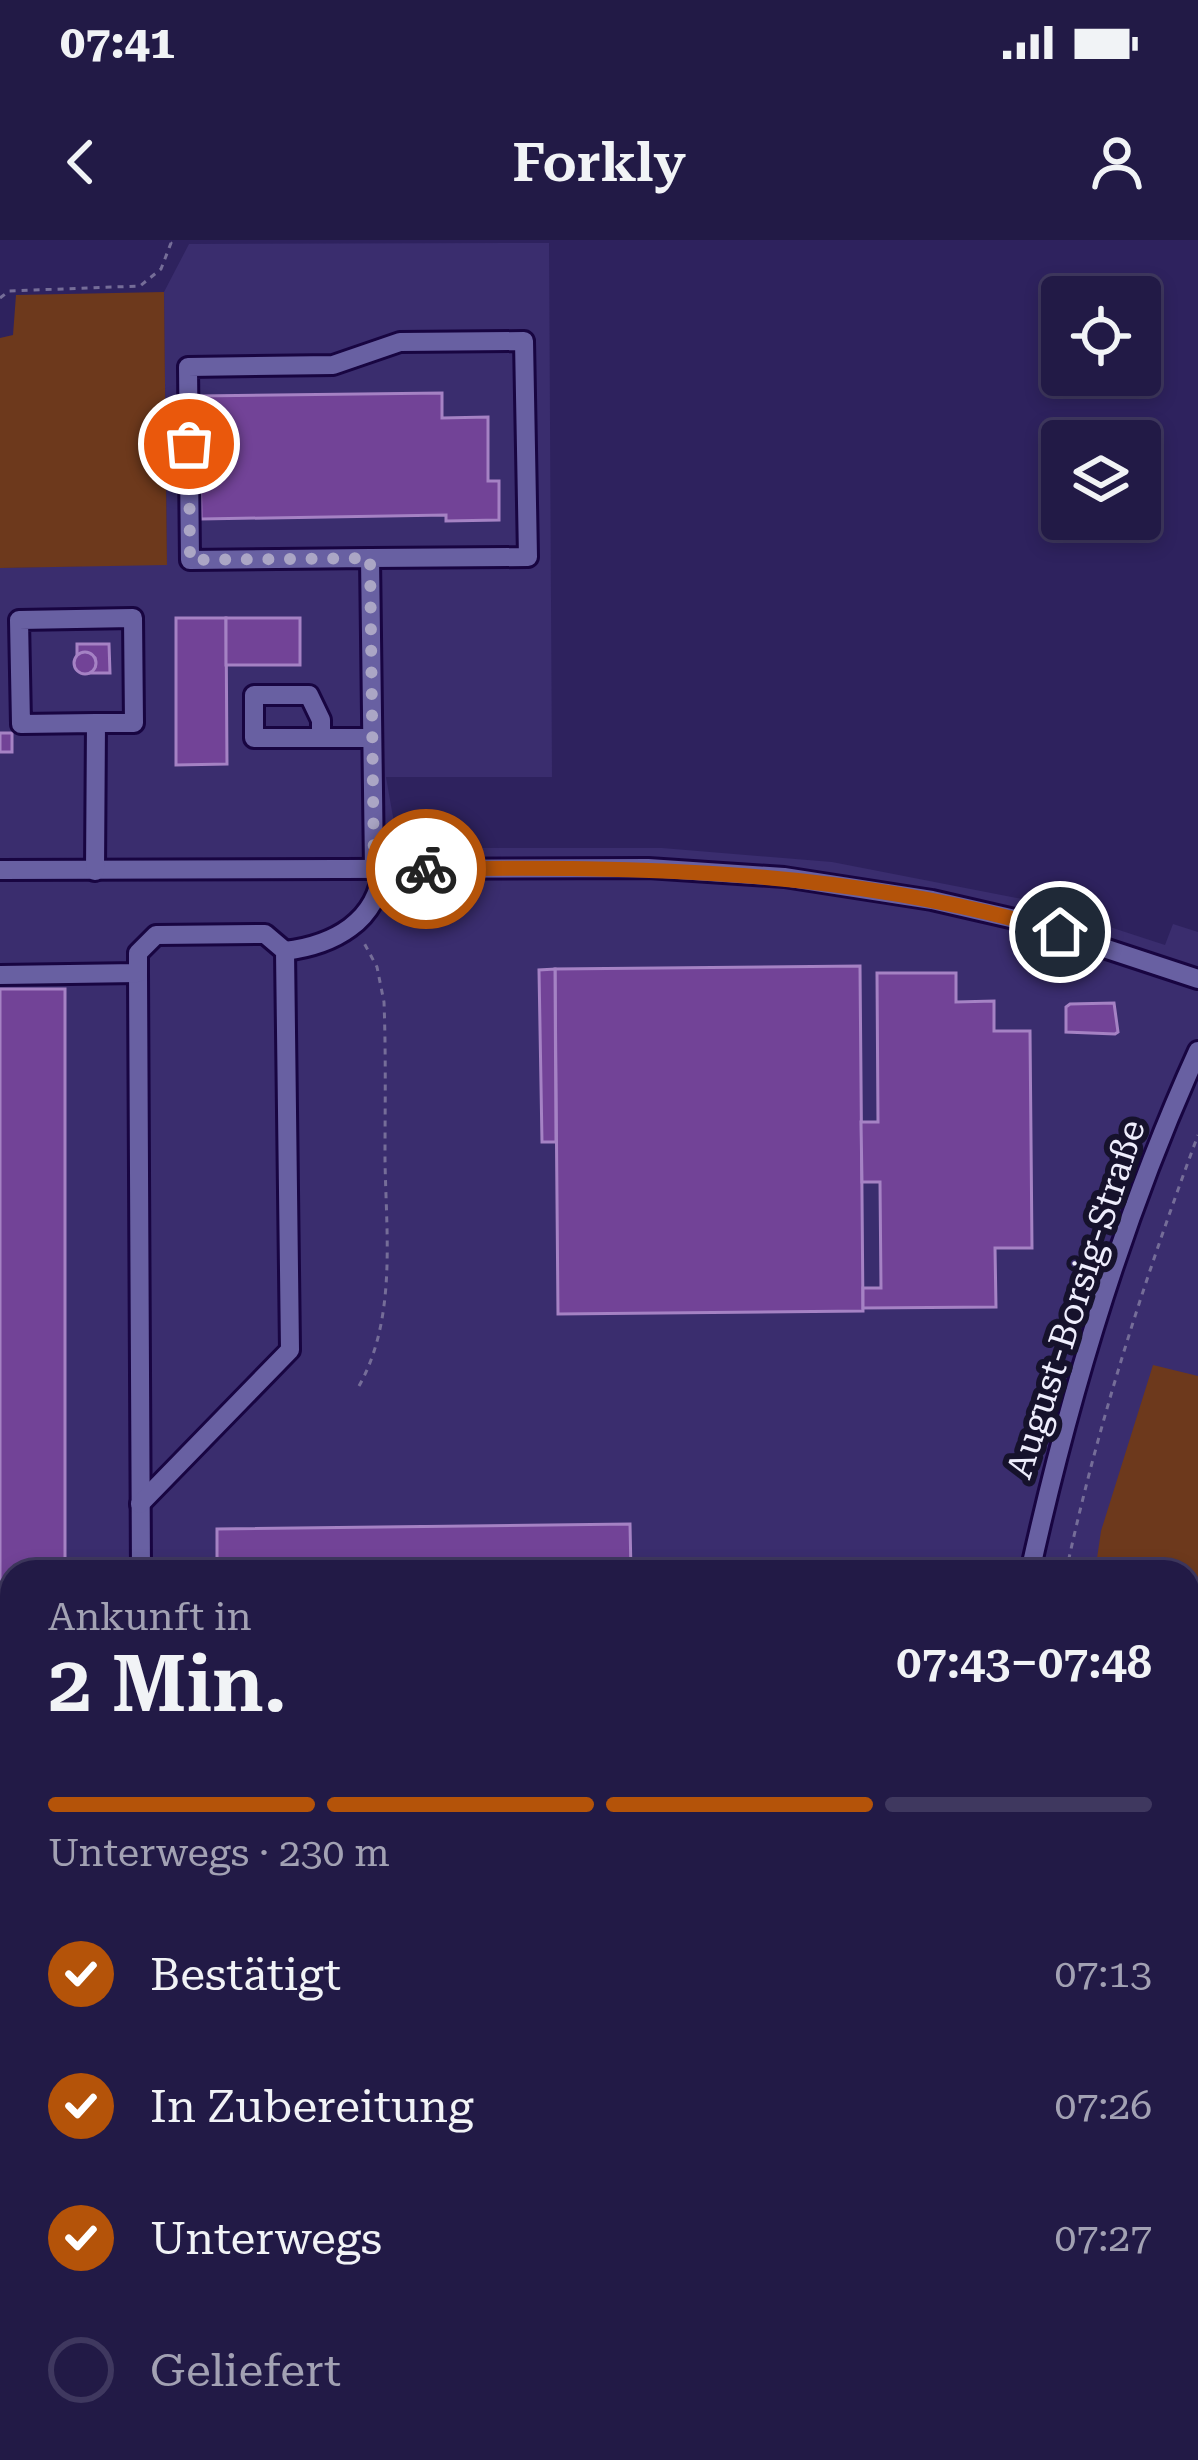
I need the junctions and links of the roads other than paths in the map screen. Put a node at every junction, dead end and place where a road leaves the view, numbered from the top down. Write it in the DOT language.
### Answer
graph roads {
  1 [pos="370,558"];
  2 [pos="96,723"];
  3 [pos="321,738"];
  4 [pos="372,738"];
  5 [pos="378,869"];
  6 [pos="0,871"];
  7 [pos="95,871"];
  8 [pos="285,951"];
  9 [pos="138,973"];
  10 [pos="0,975"];
  11 [pos="1198,979"];
  12 [pos="1198,1051"];
  13 [pos="140,1504"];
  14 [pos="141,1560"];
  15 [pos="1033,1560"];
  1 -- 1 [label="street"];
  1 -- 4 [label="street"];
  2 -- 2 [label="street"];
  2 -- 7 [label="street"];
  3 -- 4 [label="street"];
  4 -- 5 [label="street"];
  5 -- 7 [label="street"];
  5 -- 8 [label="street"];
  5 -- 11 [label="street"];
  6 -- 7 [label="street"];
  8 -- 9 [label="street"];
  8 -- 13 [label="street"];
  9 -- 10 [label="street"];
  9 -- 13 [label="street"];
  12 -- 15 [label="street, August-Borsig-Straße"];
  13 -- 14 [label="street"];
}
